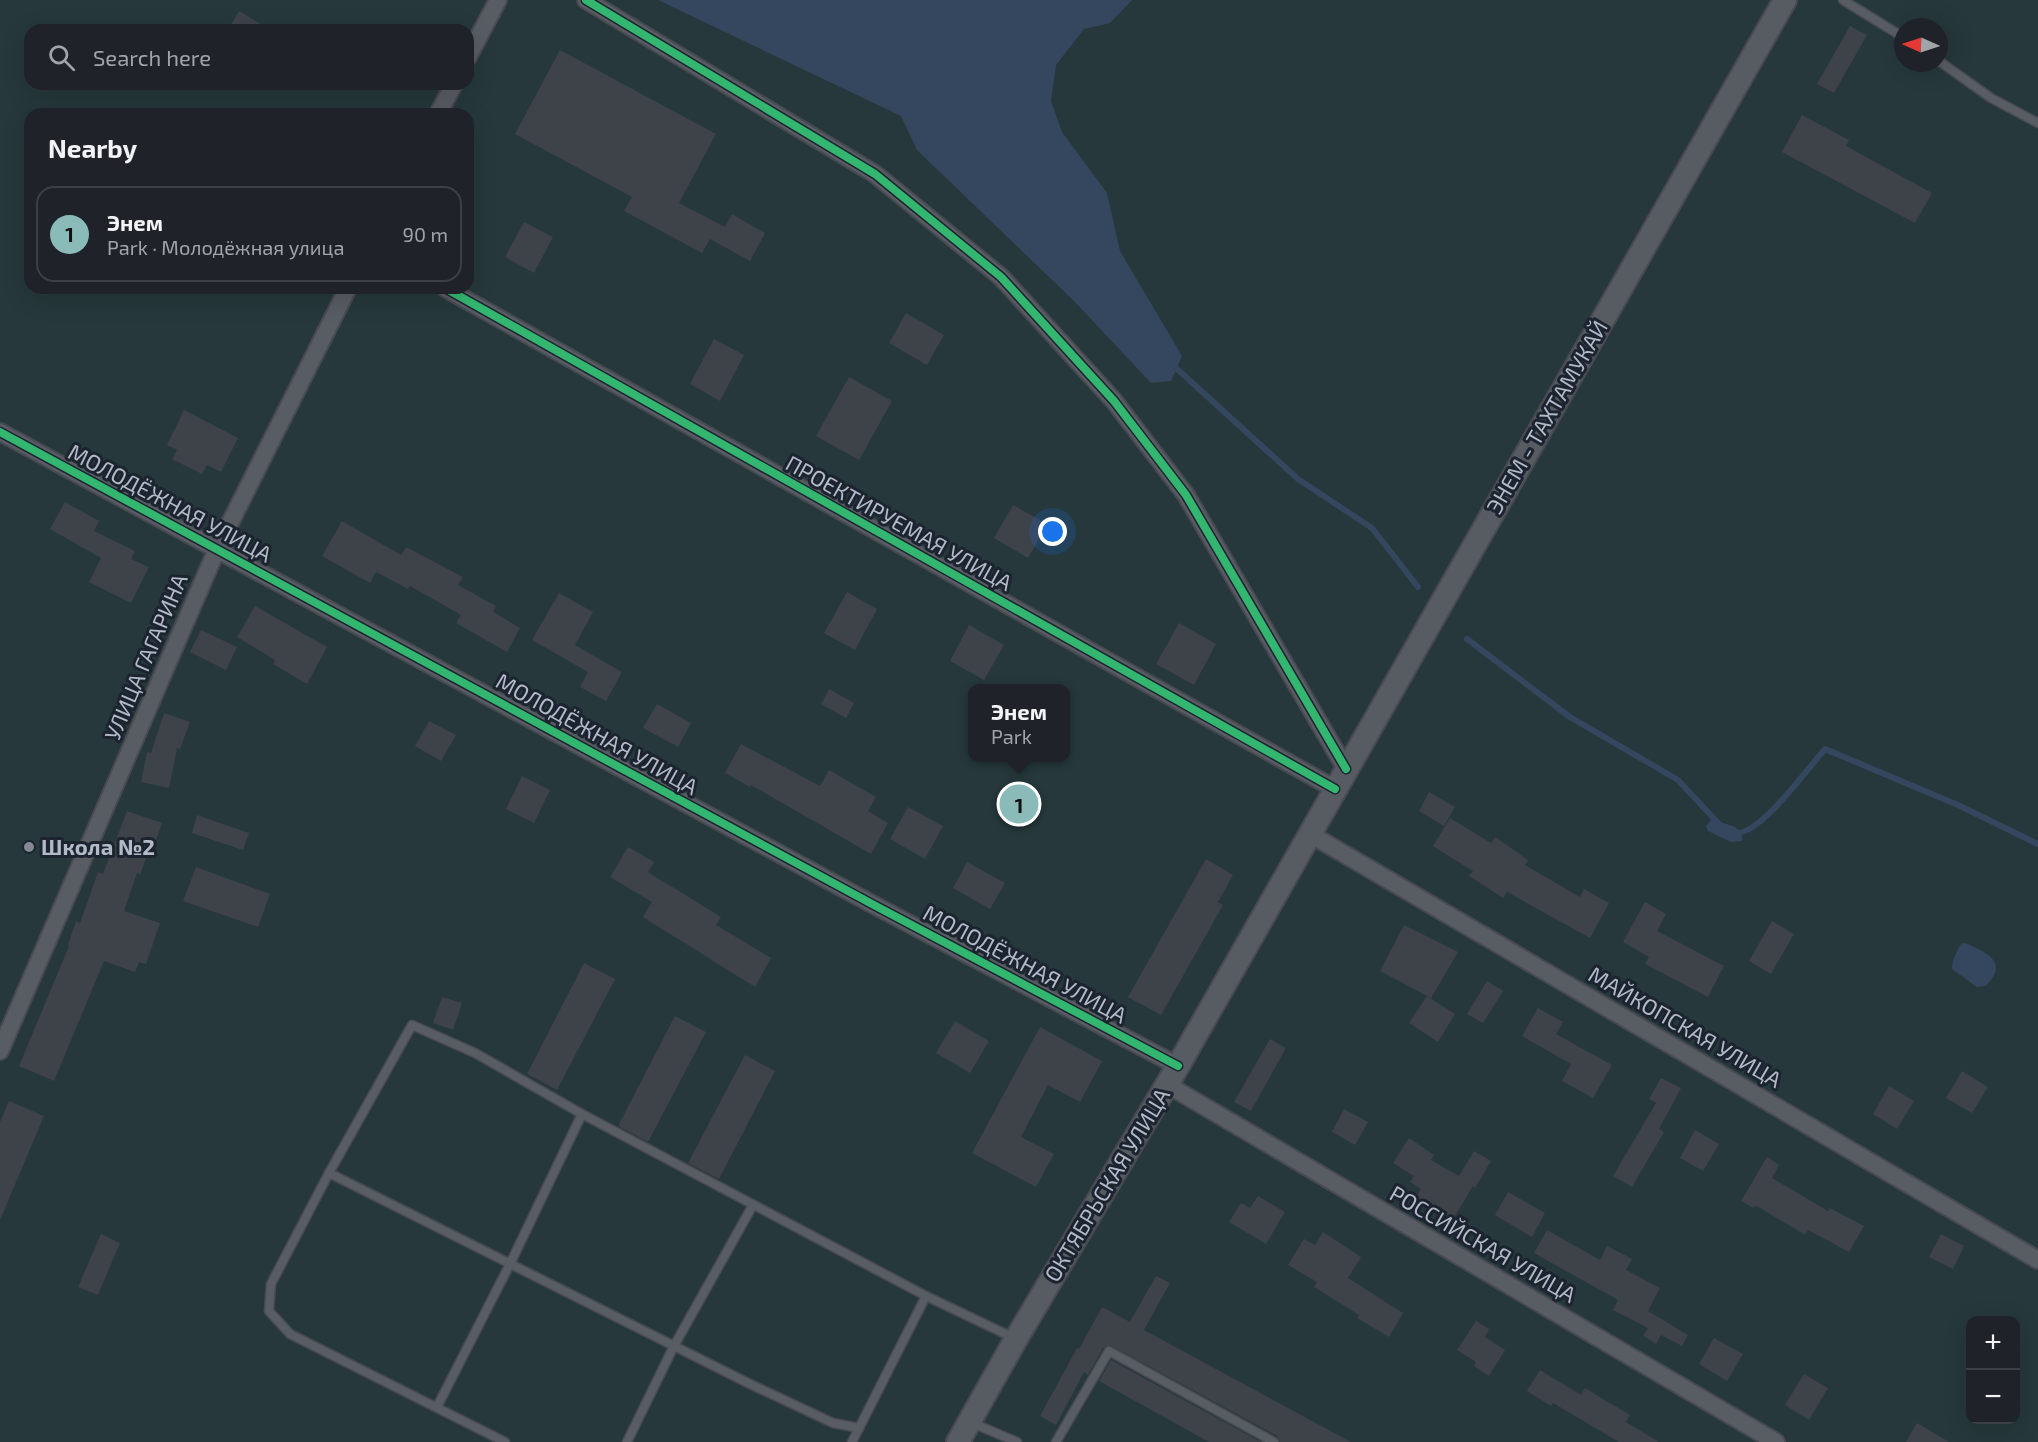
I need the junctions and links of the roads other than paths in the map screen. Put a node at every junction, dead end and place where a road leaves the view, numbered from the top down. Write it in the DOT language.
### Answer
graph roads {
  1 [pos="498,0"];
  2 [pos="586,0"];
  3 [pos="1785,0"];
  4 [pos="1843,0"];
  5 [pos="1894,31"];
  6 [pos="474,46"];
  7 [pos="1948,67"];
  8 [pos="451,90"];
  9 [pos="441,108"];
  10 [pos="2038,123"];
  11 [pos="345,294"];
  12 [pos="456,294"];
  13 [pos="0,432"];
  14 [pos="218,549"];
  15 [pos="1340,779"];
  16 [pos="1310,834"];
  17 [pos="0,1051"];
  18 [pos="1172,1075"];
  19 [pos="582,1114"];
  20 [pos="329,1173"];
  21 [pos="753,1205"];
  22 [pos="2038,1260"];
  23 [pos="510,1264"];
  24 [pos="926,1296"];
  25 [pos="1016,1339"];
  26 [pos="674,1346"];
  27 [pos="438,1407"];
  28 [pos="970,1422"];
  29 [pos="859,1428"];
  30 [pos="505,1442"];
  31 [pos="627,1442"];
  32 [pos="852,1442"];
  33 [pos="958,1442"];
  34 [pos="1017,1442"];
  35 [pos="1056,1442"];
  36 [pos="1274,1442"];
  37 [pos="1776,1442"];
  1 -- 6 [label="street"];
  2 -- 15 [label="street"];
  3 -- 15 [label="main road, ЭНЕМ - ТАХТАМУКАЙ"];
  4 -- 5 [label="lane"];
  7 -- 10 [label="lane"];
  8 -- 9 [label="street"];
  11 -- 14 [label="street, УЛИЦА ГАГАРИНА"];
  12 -- 15 [label="street, ПРОЕКТИРУЕМАЯ УЛИЦА"];
  13 -- 14 [label="street, МОЛОДЁЖНАЯ УЛИЦА"];
  14 -- 17 [label="street, УЛИЦА ГАГАРИНА"];
  14 -- 18 [label="street, МОЛОДЁЖНАЯ УЛИЦА"];
  15 -- 16 [label="main road, ЭНЕМ - ТАХТАМУКАЙ"];
  16 -- 18 [label="main road, ОКТЯБРЬСКАЯ УЛИЦА"];
  16 -- 22 [label="street, МАЙКОПСКАЯ УЛИЦА"];
  18 -- 25 [label="main road, ОКТЯБРЬСКАЯ УЛИЦА"];
  18 -- 37 [label="street, РОССИЙСКАЯ УЛИЦА"];
  19 -- 20 [label="lane"];
  19 -- 21 [label="lane"];
  19 -- 23 [label="lane"];
  20 -- 23 [label="lane"];
  20 -- 27 [label="lane"];
  21 -- 24 [label="lane"];
  21 -- 26 [label="lane"];
  23 -- 26 [label="lane"];
  23 -- 27 [label="lane"];
  24 -- 25 [label="lane"];
  24 -- 29 [label="lane"];
  25 -- 28 [label="main road, ОКТЯБРЬСКАЯ УЛИЦА"];
  26 -- 29 [label="lane"];
  26 -- 31 [label="lane"];
  27 -- 30 [label="lane"];
  28 -- 33 [label="main road, ОКТЯБРЬСКАЯ УЛИЦА"];
  28 -- 34 [label="lane"];
  29 -- 32 [label="lane"];
  35 -- 36 [label="lane"];
}
